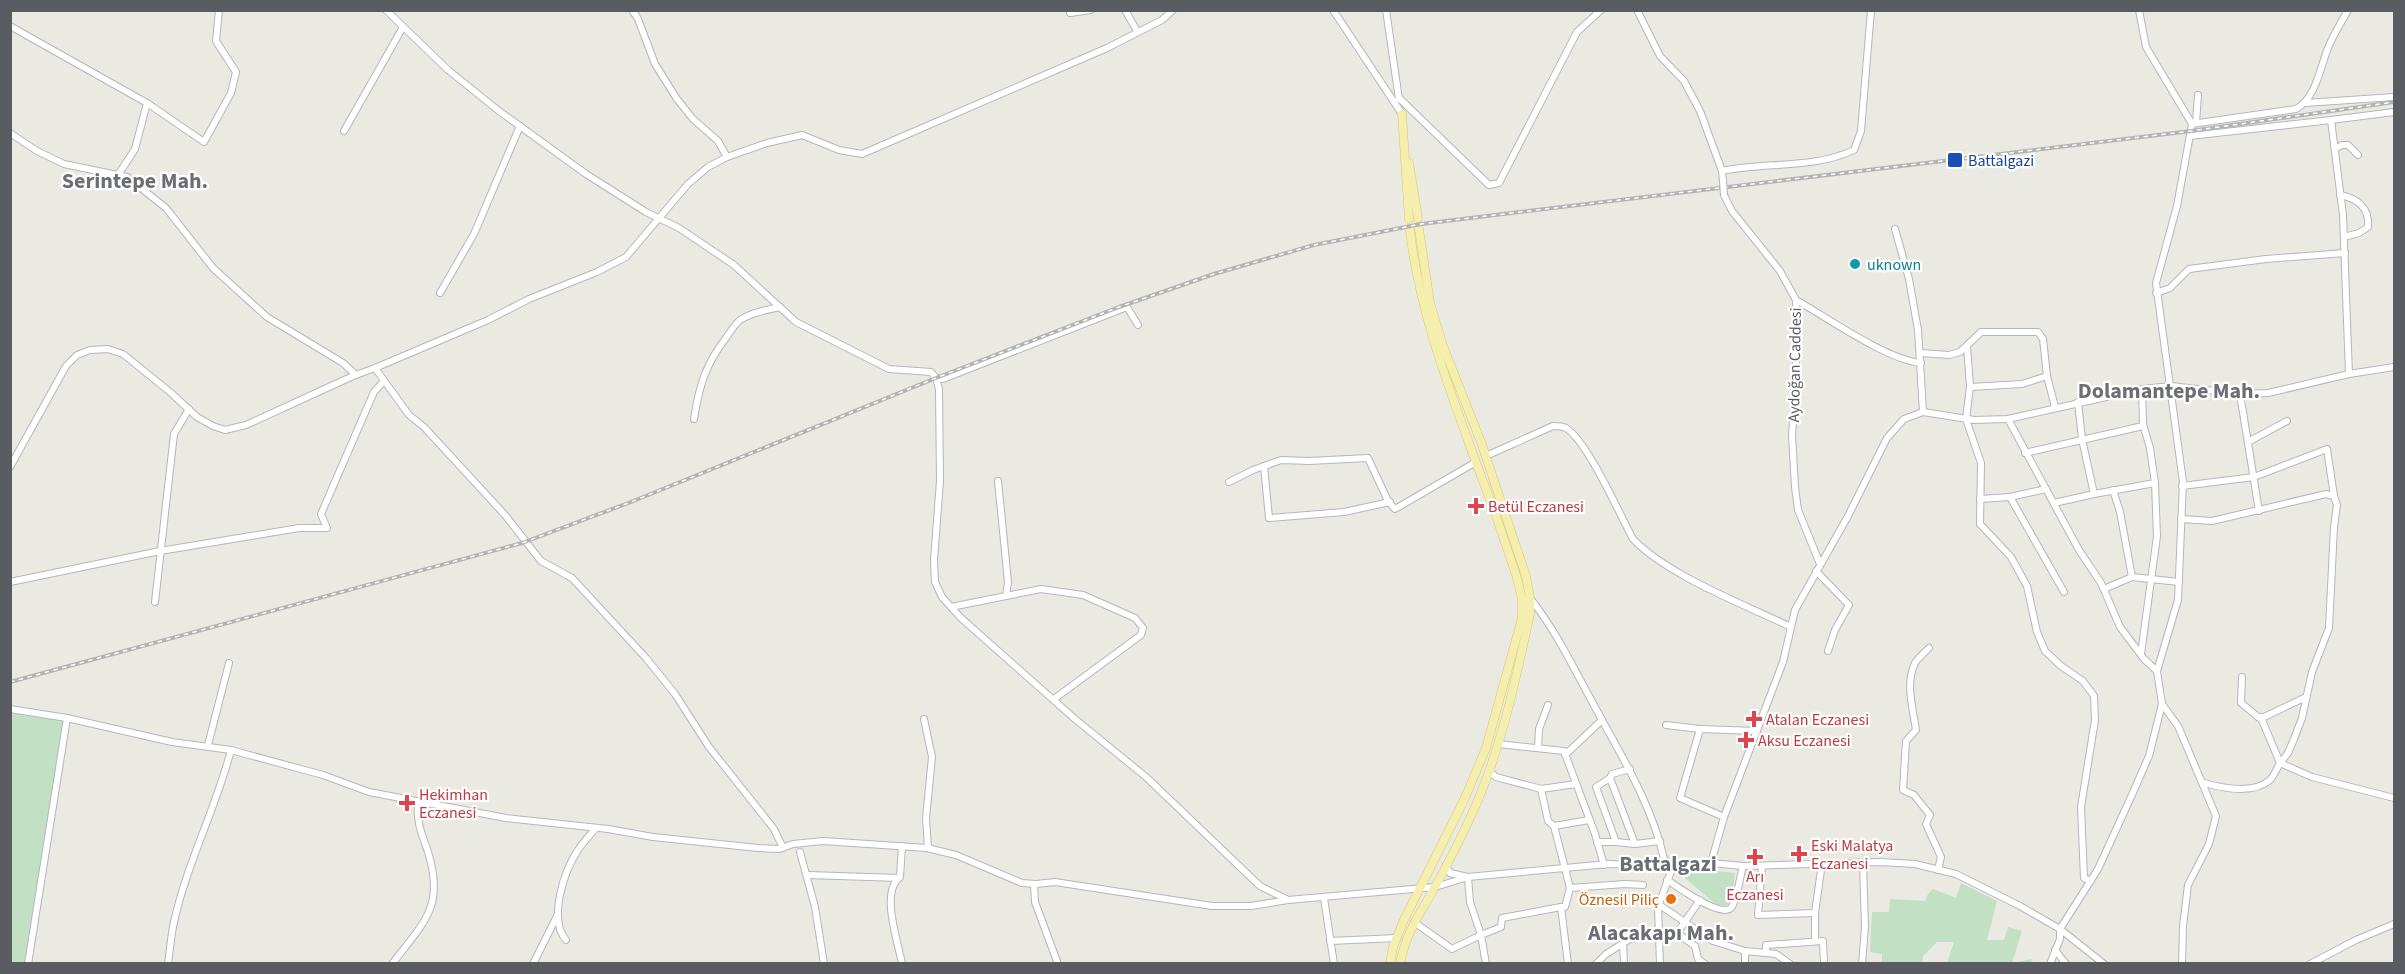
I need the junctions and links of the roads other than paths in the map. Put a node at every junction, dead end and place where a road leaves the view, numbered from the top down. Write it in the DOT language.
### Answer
graph roads {
  1 [pos="219,10"];
  2 [pos="386,10"];
  3 [pos="632,10"];
  4 [pos="1091,10"];
  5 [pos="1125,10"];
  6 [pos="1173,10"];
  7 [pos="1333,10"];
  8 [pos="1386,10"];
  9 [pos="1601,10"];
  10 [pos="1637,10"];
  11 [pos="1871,10"];
  12 [pos="2139,10"];
  13 [pos="2348,10"];
  14 [pos="1070,13"];
  15 [pos="10,26"];
  16 [pos="403,27"];
  17 [pos="1137,31"];
  18 [pos="2198,95"];
  19 [pos="2394,97"];
  20 [pos="1399,98"];
  21 [pos="147,103"];
  22 [pos="2305,104"];
  23 [pos="2394,112"];
  24 [pos="1402,114"];
  25 [pos="2331,120"];
  26 [pos="2194,124"];
  27 [pos="520,126"];
  28 [pos="344,131"];
  29 [pos="10,133"];
  30 [pos="2190,136"];
  31 [pos="2335,149"];
  32 [pos="2358,155"];
  33 [pos="727,157"];
  34 [pos="1722,171"];
  35 [pos="118,175"];
  36 [pos="2340,195"];
  37 [pos="659,218"];
  38 [pos="1418,218"];
  39 [pos="1409,219"];
  40 [pos="1895,229"];
  41 [pos="1419,230"];
  42 [pos="1410,231"];
  43 [pos="2344,237"];
  44 [pos="2345,253"];
  45 [pos="440,293"];
  46 [pos="2156,293"];
  47 [pos="1796,300"];
  48 [pos="780,307"];
  49 [pos="1138,324"];
  50 [pos="1967,346"];
  51 [pos="1920,353"];
  52 [pos="1921,363"];
  53 [pos="2394,367"];
  54 [pos="375,369"];
  55 [pos="2349,374"];
  56 [pos="356,375"];
  57 [pos="2047,376"];
  58 [pos="936,378"];
  59 [pos="384,381"];
  60 [pos="2171,386"];
  61 [pos="1970,387"];
  62 [pos="2142,389"];
  63 [pos="2240,394"];
  64 [pos="2078,402"];
  65 [pos="2055,407"];
  66 [pos="189,409"];
  67 [pos="1923,412"];
  68 [pos="2008,418"];
  69 [pos="694,419"];
  70 [pos="1966,419"];
  71 [pos="2287,421"];
  72 [pos="2144,426"];
  73 [pos="2082,439"];
  74 [pos="2248,442"];
  75 [pos="2025,453"];
  76 [pos="1486,456"];
  77 [pos="1476,462"];
  78 [pos="1263,466"];
  79 [pos="10,467"];
  80 [pos="2254,477"];
  81 [pos="998,481"];
  82 [pos="1229,483"];
  83 [pos="2155,483"];
  84 [pos="2182,486"];
  85 [pos="2046,489"];
  86 [pos="2113,490"];
  87 [pos="2094,494"];
  88 [pos="2334,496"];
  89 [pos="2010,497"];
  90 [pos="1980,499"];
  91 [pos="1388,501"];
  92 [pos="2054,503"];
  93 [pos="2259,510"];
  94 [pos="2181,519"];
  95 [pos="160,551"];
  96 [pos="1820,564"];
  97 [pos="1816,571"];
  98 [pos="2132,577"];
  99 [pos="2150,580"];
  100 [pos="10,582"];
  101 [pos="2179,582"];
  102 [pos="2104,589"];
  103 [pos="2064,592"];
  104 [pos="1006,596"];
  105 [pos="1526,598"];
  106 [pos="155,602"];
  107 [pos="951,607"];
  108 [pos="1791,627"];
  109 [pos="1929,648"];
  110 [pos="1828,651"];
  111 [pos="2141,655"];
  112 [pos="229,663"];
  113 [pos="2157,671"];
  114 [pos="2242,677"];
  115 [pos="2306,698"];
  116 [pos="1054,699"];
  117 [pos="2162,704"];
  118 [pos="1548,705"];
  119 [pos="10,709"];
  120 [pos="2258,717"];
  121 [pos="68,718"];
  122 [pos="924,719"];
  123 [pos="1602,720"];
  124 [pos="1666,725"];
  125 [pos="1700,729"];
  126 [pos="1757,731"];
  127 [pos="1498,744"];
  128 [pos="208,745"];
  129 [pos="1538,748"];
  130 [pos="231,750"];
  131 [pos="1565,755"];
  132 [pos="2280,763"];
  133 [pos="1630,770"];
  134 [pos="1489,771"];
  135 [pos="1610,778"];
  136 [pos="2204,783"];
  137 [pos="1576,784"];
  138 [pos="1541,789"];
  139 [pos="2394,798"];
  140 [pos="418,803"];
  141 [pos="1724,817"];
  142 [pos="1589,820"];
  143 [pos="1554,826"];
  144 [pos="596,828"];
  145 [pos="1660,841"];
  146 [pos="1597,842"];
  147 [pos="1616,842"];
  148 [pos="1635,844"];
  149 [pos="902,846"];
  150 [pos="783,848"];
  151 [pos="928,848"];
  152 [pos="800,852"];
  153 [pos="1711,863"];
  154 [pos="1822,863"];
  155 [pos="1604,864"];
  156 [pos="1863,864"];
  157 [pos="1446,865"];
  158 [pos="1673,866"];
  159 [pos="1743,866"];
  160 [pos="1762,866"];
  161 [pos="1564,868"];
  162 [pos="1938,870"];
  163 [pos="808,875"];
  164 [pos="1468,877"];
  165 [pos="899,878"];
  166 [pos="1667,880"];
  167 [pos="2091,881"];
  168 [pos="1034,884"];
  169 [pos="1643,885"];
  170 [pos="1435,887"];
  171 [pos="1421,888"];
  172 [pos="1570,888"];
  173 [pos="1324,898"];
  174 [pos="1288,900"];
  175 [pos="1700,900"];
  176 [pos="1658,904"];
  177 [pos="1562,908"];
  178 [pos="1815,913"];
  179 [pos="557,915"];
  180 [pos="1414,922"];
  181 [pos="1684,922"];
  182 [pos="2394,924"];
  183 [pos="2060,929"];
  184 [pos="1677,933"];
  185 [pos="1659,934"];
  186 [pos="1481,935"];
  187 [pos="1396,938"];
  188 [pos="566,940"];
  189 [pos="1330,940"];
  190 [pos="1815,941"];
  191 [pos="1623,943"];
  192 [pos="2055,950"];
  193 [pos="1745,951"];
  194 [pos="1766,953"];
  195 [pos="28,963"];
  196 [pos="168,963"];
  197 [pos="392,963"];
  198 [pos="533,963"];
  199 [pos="824,963"];
  200 [pos="902,963"];
  201 [pos="1058,963"];
  202 [pos="1334,963"];
  203 [pos="1390,963"];
  204 [pos="1400,963"];
  205 [pos="1486,963"];
  206 [pos="1568,963"];
  207 [pos="1596,963"];
  208 [pos="1624,963"];
  209 [pos="1660,963"];
  210 [pos="1705,963"];
  211 [pos="1745,963"];
  212 [pos="1790,963"];
  213 [pos="1824,963"];
  214 [pos="1862,963"];
  215 [pos="2050,963"];
  216 [pos="2066,963"];
  217 [pos="2104,963"];
  218 [pos="2182,963"];
  219 [pos="2310,963"];
  1 -- 21 [label="street"];
  2 -- 16 [label="street"];
  3 -- 33 [label="street"];
  4 -- 14 [label="street"];
  5 -- 17 [label="street"];
  6 -- 17 [label="street"];
  7 -- 24 [label="street"];
  8 -- 20 [label="street"];
  9 -- 20 [label="street"];
  10 -- 34 [label="street"];
  11 -- 34 [label="street"];
  12 -- 26 [label="street"];
  13 -- 22 [label="street"];
  15 -- 21 [label="street"];
  16 -- 27 [label="street"];
  16 -- 28 [label="street"];
  17 -- 33 [label="street"];
  18 -- 26 [label="street"];
  19 -- 22 [label="street"];
  20 -- 24 [label="street"];
  21 -- 35 [label="street"];
  22 -- 26 [label="street"];
  23 -- 25 [label="street"];
  24 -- 38 [label="main road"];
  24 -- 39 [label="main road"];
  25 -- 30 [label="street"];
  25 -- 31 [label="street"];
  26 -- 30 [label="street"];
  27 -- 37 [label="street"];
  27 -- 45 [label="street"];
  29 -- 35 [label="street"];
  30 -- 46 [label="street"];
  31 -- 32 [label="street"];
  31 -- 36 [label="street"];
  33 -- 37 [label="street"];
  34 -- 47 [label="street, Aydoğan Caddesi, bridge"];
  35 -- 56 [label="street"];
  36 -- 43 [label="street"];
  36 -- 43 [label="street"];
  37 -- 48 [label="street"];
  37 -- 54 [label="street"];
  40 -- 51 [label="street"];
  41 -- 76 [label="main road"];
  42 -- 77 [label="main road"];
  43 -- 44 [label="street"];
  44 -- 46 [label="street"];
  44 -- 55 [label="street"];
  46 -- 60 [label="street"];
  47 -- 52 [label="street"];
  47 -- 96 [label="street, Aydoğan Caddesi"];
  48 -- 58 [label="street"];
  48 -- 69 [label="street"];
  49 -- 58 [label="street"];
  50 -- 51 [label="street"];
  50 -- 57 [label="street"];
  50 -- 61 [label="street"];
  51 -- 52 [label="street"];
  52 -- 67 [label="street"];
  53 -- 55 [label="street"];
  54 -- 56 [label="street"];
  54 -- 59 [label="street"];
  55 -- 63 [label="street"];
  56 -- 66 [label="street"];
  57 -- 61 [label="street"];
  57 -- 65 [label="street"];
  58 -- 107 [label="street"];
  59 -- 95 [label="street"];
  59 -- 150 [label="street"];
  60 -- 62 [label="street"];
  60 -- 63 [label="street"];
  60 -- 84 [label="street"];
  61 -- 70 [label="street"];
  62 -- 64 [label="street"];
  62 -- 72 [label="street"];
  63 -- 74 [label="street"];
  64 -- 65 [label="street"];
  64 -- 73 [label="street"];
  65 -- 68 [label="street"];
  66 -- 79 [label="street"];
  66 -- 95 [label="street"];
  67 -- 70 [label="street"];
  67 -- 96 [label="street"];
  68 -- 70 [label="street"];
  68 -- 75 [label="street"];
  70 -- 90 [label="street"];
  71 -- 74 [label="street"];
  72 -- 73 [label="street"];
  72 -- 83 [label="street"];
  73 -- 75 [label="street"];
  73 -- 87 [label="street"];
  74 -- 80 [label="street"];
  75 -- 85 [label="street"];
  76 -- 105 [label="main road"];
  76 -- 108 [label="street"];
  77 -- 91 [label="street"];
  77 -- 105 [label="main road"];
  78 -- 82 [label="street"];
  78 -- 91 [label="street"];
  78 -- 91 [label="street"];
  80 -- 84 [label="street"];
  80 -- 88 [label="street"];
  80 -- 93 [label="street"];
  81 -- 104 [label="street"];
  83 -- 86 [label="street"];
  83 -- 99 [label="street"];
  84 -- 94 [label="street"];
  85 -- 89 [label="street"];
  85 -- 92 [label="street"];
  86 -- 87 [label="street"];
  86 -- 98 [label="street"];
  87 -- 92 [label="street"];
  88 -- 93 [label="street"];
  88 -- 115 [label="street"];
  89 -- 90 [label="street"];
  89 -- 103 [label="street"];
  90 -- 167 [label="street"];
  92 -- 102 [label="street"];
  93 -- 94 [label="street"];
  94 -- 101 [label="street"];
  95 -- 100 [label="street"];
  95 -- 106 [label="street"];
  96 -- 97 [label="street"];
  97 -- 108 [label="street"];
  97 -- 110 [label="street"];
  98 -- 99 [label="street"];
  98 -- 102 [label="street"];
  99 -- 101 [label="street"];
  99 -- 111 [label="street"];
  101 -- 113 [label="street"];
  102 -- 111 [label="street"];
  104 -- 107 [label="street"];
  104 -- 116 [label="street"];
  105 -- 123 [label="street"];
  105 -- 127 [label="main road"];
  105 -- 171 [label="main road"];
  107 -- 116 [label="street"];
  108 -- 126 [label="street"];
  109 -- 162 [label="street"];
  111 -- 113 [label="street"];
  112 -- 128 [label="street"];
  113 -- 117 [label="street"];
  114 -- 120 [label="street"];
  115 -- 120 [label="street"];
  115 -- 132 [label="street"];
  116 -- 174 [label="street"];
  117 -- 136 [label="street"];
  117 -- 167 [label="street"];
  118 -- 129 [label="street"];
  119 -- 121 [label="street"];
  120 -- 132 [label="street"];
  121 -- 128 [label="street"];
  121 -- 195 [label="street"];
  122 -- 151 [label="street"];
  123 -- 131 [label="street"];
  123 -- 133 [label="street"];
  124 -- 125 [label="street"];
  125 -- 126 [label="street"];
  125 -- 141 [label="street"];
  126 -- 141 [label="street"];
  127 -- 129 [label="street"];
  127 -- 134 [label="main road"];
  128 -- 130 [label="street"];
  129 -- 131 [label="street"];
  130 -- 140 [label="street"];
  130 -- 196 [label="street"];
  131 -- 137 [label="street"];
  132 -- 136 [label="street"];
  132 -- 139 [label="street"];
  133 -- 135 [label="street"];
  133 -- 145 [label="street"];
  134 -- 138 [label="street"];
  134 -- 157 [label="main road"];
  135 -- 147 [label="street"];
  135 -- 148 [label="street"];
  136 -- 218 [label="street"];
  137 -- 138 [label="street"];
  137 -- 142 [label="street"];
  138 -- 143 [label="street"];
  140 -- 144 [label="street"];
  140 -- 197 [label="street"];
  141 -- 153 [label="street"];
  142 -- 143 [label="street"];
  142 -- 146 [label="street"];
  143 -- 161 [label="street"];
  144 -- 150 [label="street"];
  144 -- 179 [label="street"];
  145 -- 148 [label="street"];
  145 -- 158 [label="street"];
  146 -- 147 [label="street"];
  146 -- 155 [label="street"];
  147 -- 148 [label="street"];
  149 -- 150 [label="street"];
  149 -- 151 [label="street"];
  149 -- 165 [label="street"];
  151 -- 168 [label="street"];
  152 -- 163 [label="street"];
  153 -- 158 [label="street"];
  153 -- 159 [label="street"];
  154 -- 156 [label="street"];
  154 -- 160 [label="street"];
  154 -- 178 [label="street"];
  155 -- 158 [label="street"];
  155 -- 161 [label="street"];
  156 -- 162 [label="street"];
  156 -- 214 [label="street"];
  157 -- 164 [label="street"];
  157 -- 170 [label="main road"];
  158 -- 166 [label="street"];
  159 -- 160 [label="street"];
  159 -- 175 [label="street"];
  160 -- 178 [label="street"];
  161 -- 164 [label="street"];
  161 -- 172 [label="street"];
  162 -- 183 [label="street"];
  163 -- 165 [label="street"];
  163 -- 199 [label="street"];
  164 -- 170 [label="street"];
  164 -- 186 [label="street"];
  165 -- 200 [label="street"];
  166 -- 175 [label="street"];
  166 -- 176 [label="street"];
  167 -- 183 [label="street"];
  168 -- 174 [label="street"];
  168 -- 201 [label="street"];
  169 -- 172 [label="street"];
  170 -- 171 [label="street"];
  170 -- 180 [label="main road"];
  171 -- 173 [label="street"];
  171 -- 187 [label="main road"];
  172 -- 177 [label="street"];
  173 -- 174 [label="street"];
  173 -- 189 [label="street"];
  175 -- 181 [label="street"];
  176 -- 181 [label="street"];
  176 -- 185 [label="street"];
  177 -- 186 [label="street"];
  177 -- 206 [label="street"];
  178 -- 190 [label="street"];
  179 -- 188 [label="street"];
  179 -- 198 [label="street"];
  180 -- 186 [label="street"];
  180 -- 204 [label="main road"];
  181 -- 184 [label="street"];
  181 -- 193 [label="street"];
  182 -- 219 [label="street"];
  183 -- 192 [label="street"];
  183 -- 217 [label="street"];
  184 -- 185 [label="street"];
  184 -- 210 [label="street"];
  185 -- 191 [label="street"];
  185 -- 209 [label="street"];
  186 -- 205 [label="street"];
  187 -- 189 [label="street"];
  187 -- 203 [label="main road"];
  189 -- 202 [label="street"];
  190 -- 194 [label="street"];
  190 -- 213 [label="street"];
  191 -- 207 [label="street"];
  191 -- 208 [label="street"];
  192 -- 215 [label="street"];
  192 -- 216 [label="street"];
  193 -- 194 [label="street"];
  193 -- 211 [label="street"];
  194 -- 212 [label="street"];
}
